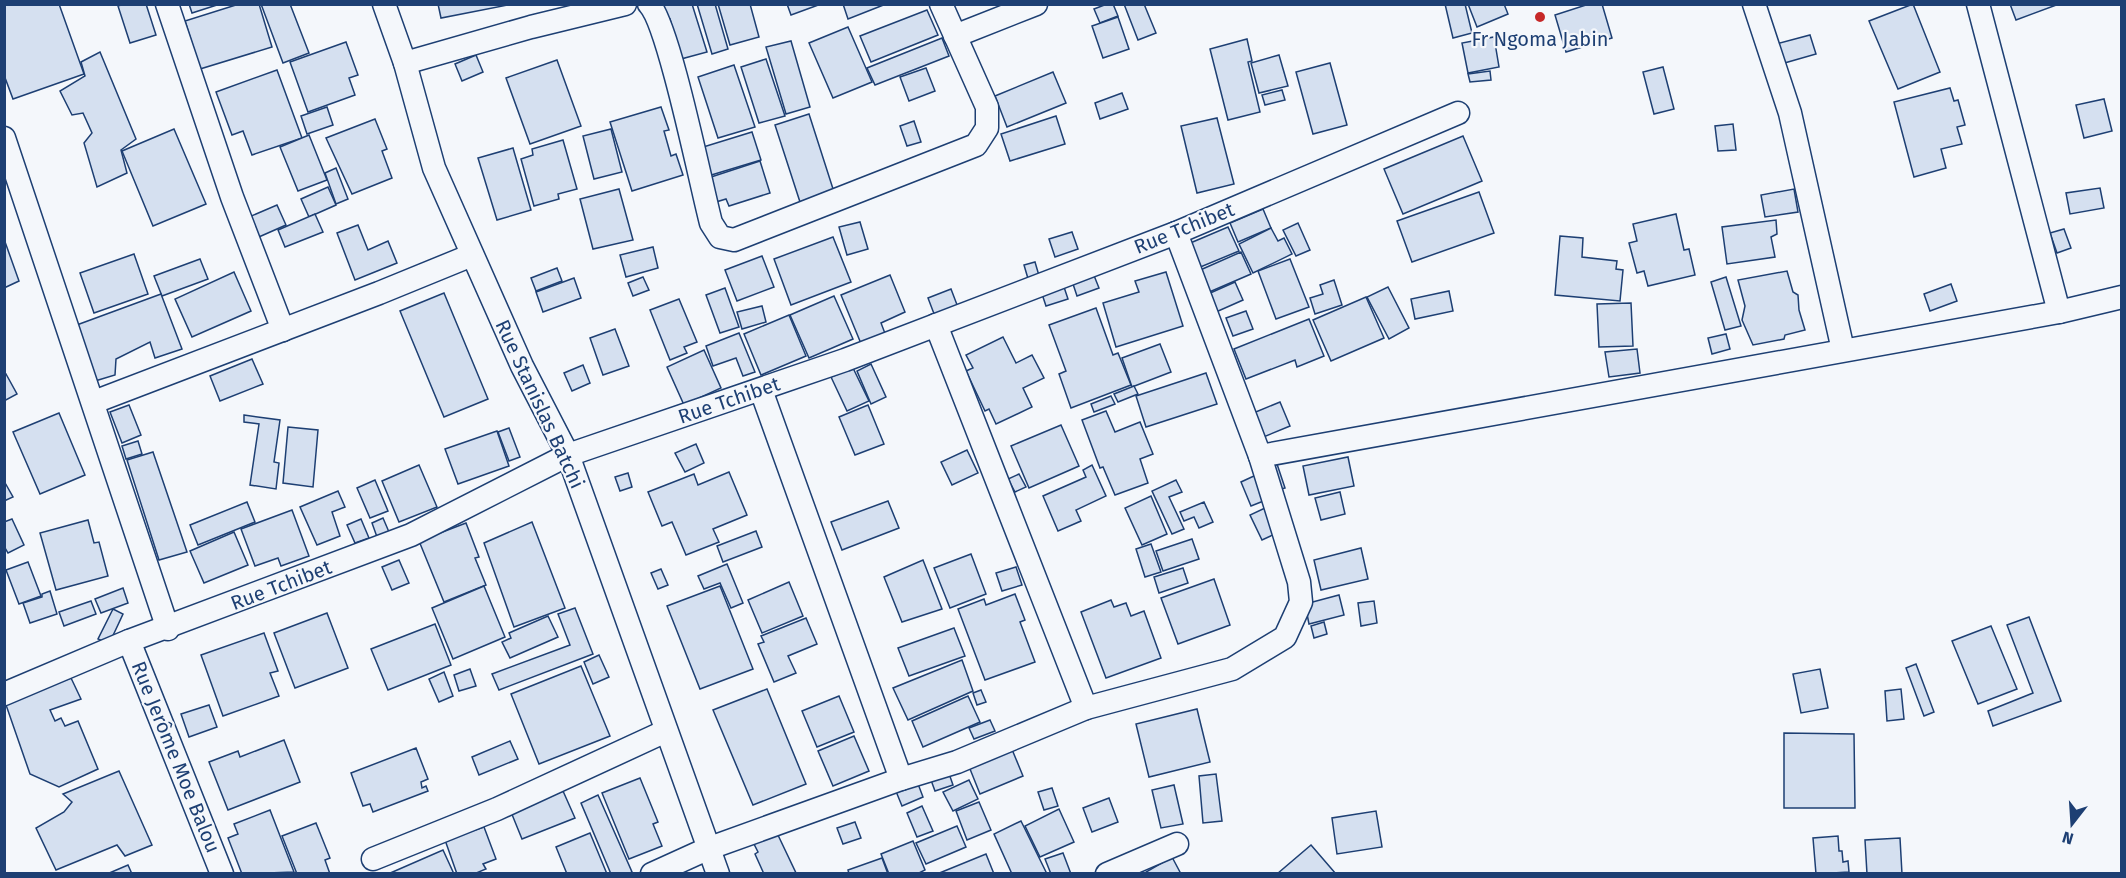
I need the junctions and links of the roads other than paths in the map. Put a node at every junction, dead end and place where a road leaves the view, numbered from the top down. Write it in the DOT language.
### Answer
graph roads {
  1 [pos="166,4"];
  2 [pos="384,4"];
  3 [pos="625,4"];
  4 [pos="649,4"];
  5 [pos="941,4"];
  6 [pos="1036,4"];
  7 [pos="1754,4"];
  8 [pos="1978,4"];
  9 [pos="956,36"];
  10 [pos="405,63"];
  11 [pos="1458,113"];
  12 [pos="4,138"];
  13 [pos="1176,233"];
  14 [pos="472,255"];
  15 [pos="2121,297"];
  16 [pos="2059,312"];
  17 [pos="936,325"];
  18 [pos="283,330"];
  19 [pos="1843,350"];
  20 [pos="761,390"];
  21 [pos="94,402"];
  22 [pos="568,455"];
  23 [pos="1260,456"];
  24 [pos="168,628"];
  25 [pos="129,641"];
  26 [pos="4,694"];
  27 [pos="1086,708"];
  28 [pos="666,730"];
  29 [pos="901,779"];
  30 [pos="1177,844"];
  31 [pos="708,849"];
  32 [pos="373,860"];
  33 [pos="222,873"];
  34 [pos="652,873"];
  35 [pos="718,873"];
  36 [pos="1107,873"];
  1 -- 18 [label="street"];
  2 -- 10 [label="street, Rue Stanislas Batchi"];
  3 -- 10 [label="street"];
  4 -- 9 [label="street"];
  5 -- 9 [label="street"];
  6 -- 9 [label="street"];
  7 -- 19 [label="street"];
  8 -- 16 [label="street"];
  10 -- 14 [label="street, Rue Stanislas Batchi"];
  11 -- 13 [label="street, Rue Tchibet"];
  12 -- 21 [label="street"];
  13 -- 17 [label="street, Rue Tchibet"];
  13 -- 23 [label="street"];
  14 -- 18 [label="street"];
  14 -- 22 [label="street, Rue Stanislas Batchi"];
  15 -- 16 [label="street"];
  16 -- 19 [label="street"];
  17 -- 20 [label="street, Rue Tchibet"];
  17 -- 27 [label="street"];
  18 -- 21 [label="street"];
  19 -- 23 [label="street"];
  20 -- 22 [label="street, Rue Tchibet"];
  20 -- 29 [label="street"];
  21 -- 24 [label="street"];
  22 -- 24 [label="street, Rue Tchibet"];
  22 -- 28 [label="street, Rue Stanislas Batchi"];
  23 -- 27 [label="street"];
  24 -- 25 [label="street, Rue Tchibet"];
  25 -- 26 [label="street, Rue Tchibet"];
  25 -- 33 [label="street, Rue Jerôme Moe Balou"];
  27 -- 29 [label="street"];
  28 -- 31 [label="street, Rue Stanislas Batchi"];
  28 -- 32 [label="street"];
  29 -- 31 [label="street"];
  30 -- 36 [label="street"];
  31 -- 34 [label="street"];
  31 -- 35 [label="street, Rue Stanislas Batchi"];
}
